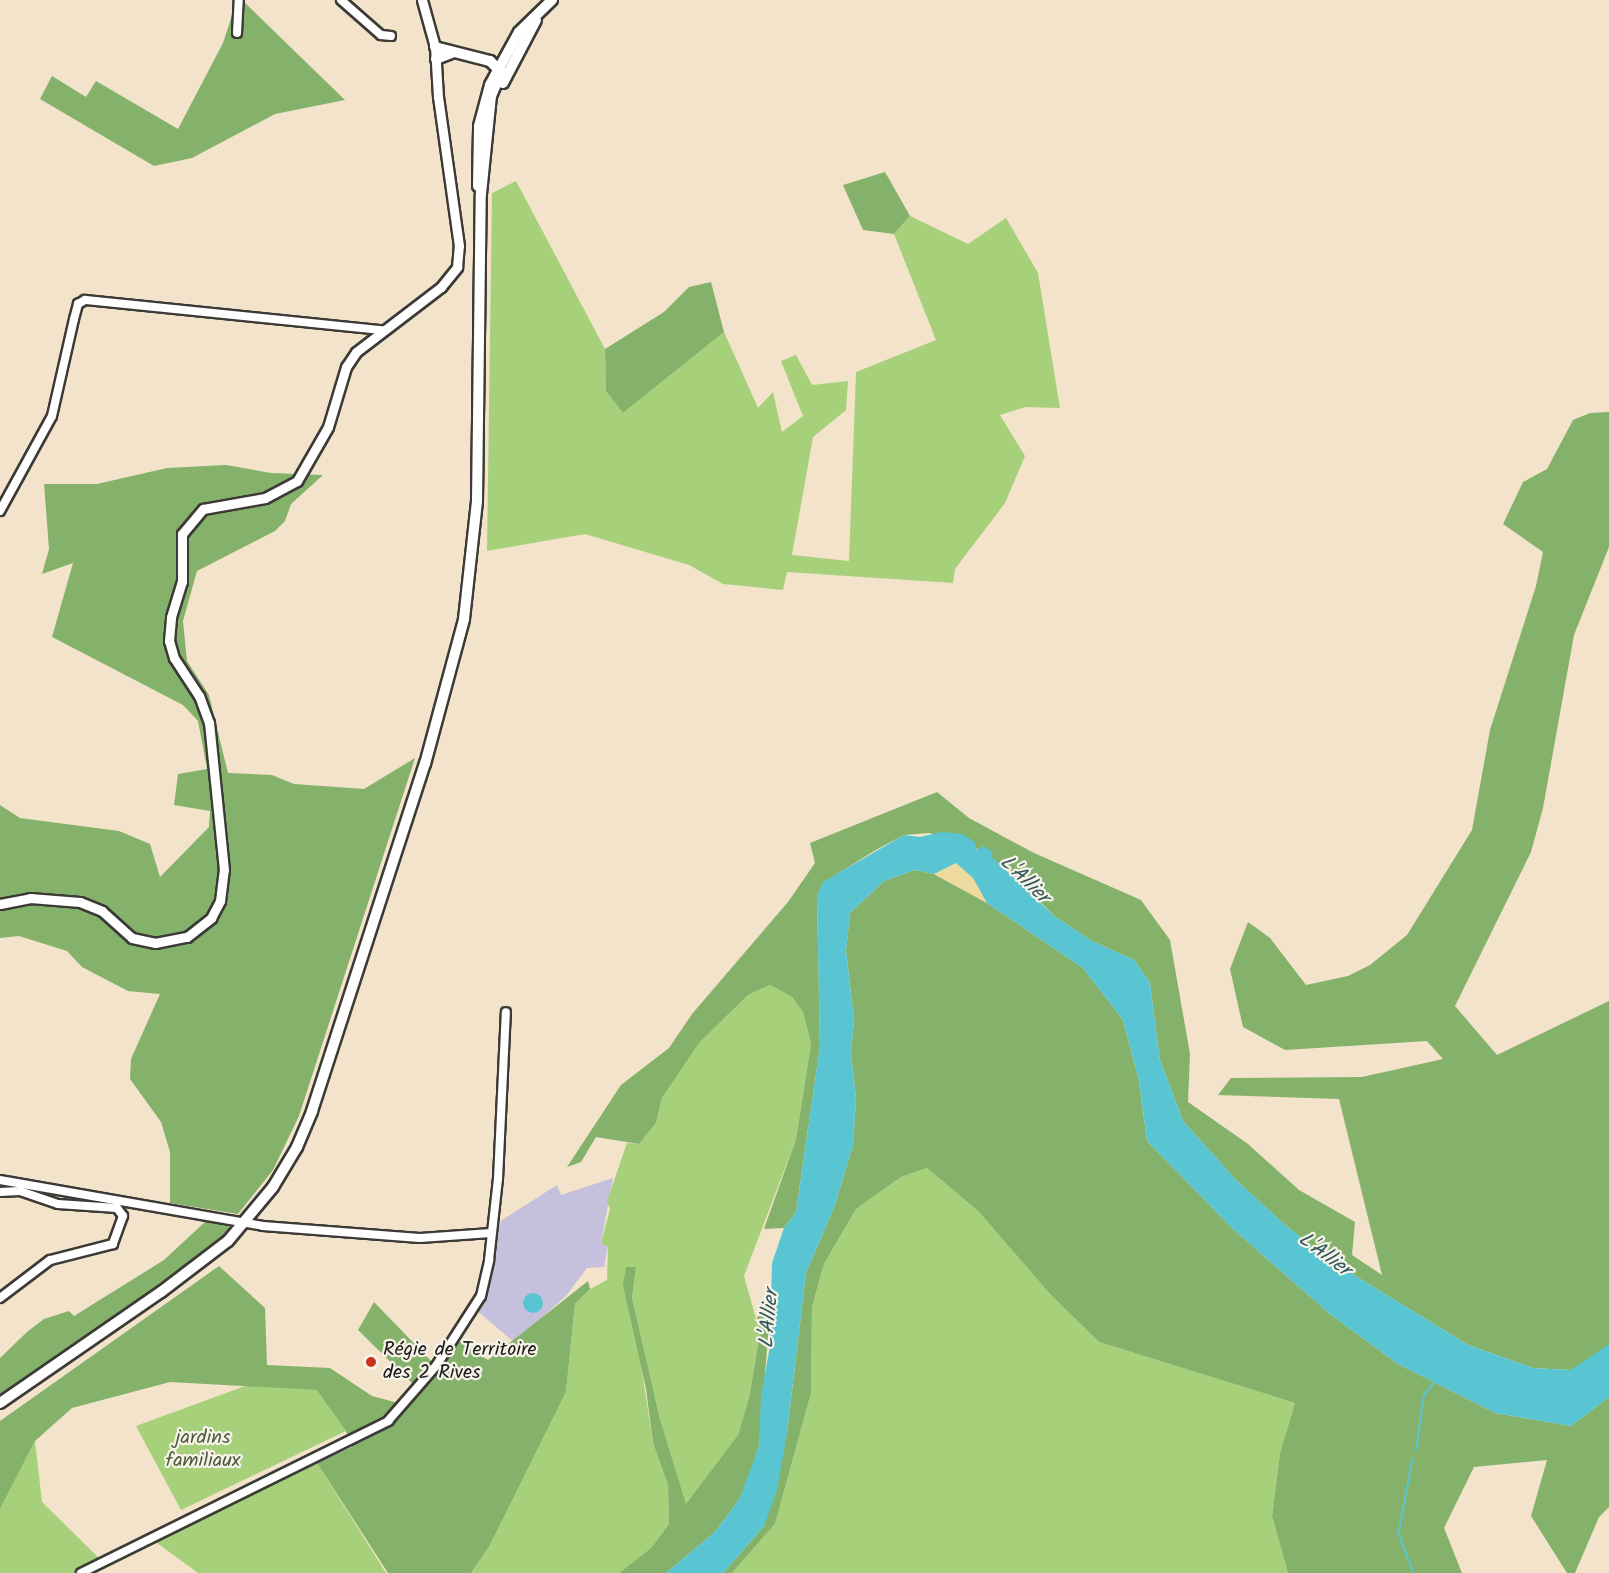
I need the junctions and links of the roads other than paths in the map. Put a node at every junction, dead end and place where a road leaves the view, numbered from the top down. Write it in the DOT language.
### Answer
graph roads {
  1 [pos="239,0"];
  2 [pos="341,0"];
  3 [pos="422,0"];
  4 [pos="552,0"];
  5 [pos="237,33"];
  6 [pos="391,36"];
  7 [pos="434,41"];
  8 [pos="452,53"];
  9 [pos="436,59"];
  10 [pos="501,72"];
  11 [pos="481,195"];
  12 [pos="382,330"];
  13 [pos="0,511"];
  14 [pos="0,904"];
  15 [pos="506,1012"];
  16 [pos="0,1180"];
  17 [pos="0,1192"];
  18 [pos="246,1223"];
  19 [pos="491,1233"];
  20 [pos="0,1298"];
  21 [pos="0,1403"];
  22 [pos="81,1573"];
  1 -- 5 [label="street"];
  2 -- 6 [label="street"];
  3 -- 7 [label="street"];
  4 -- 10 [label="main road"];
  7 -- 8 [label="main road"];
  7 -- 9 [label="street"];
  8 -- 9 [label="main road"];
  8 -- 10 [label="main road"];
  9 -- 12 [label="street"];
  10 -- 11 [label="main road"];
  10 -- 11 [label="main road"];
  11 -- 18 [label="main road"];
  12 -- 13 [label="street"];
  12 -- 14 [label="street"];
  15 -- 19 [label="street"];
  16 -- 18 [label="street"];
  17 -- 20 [label="street"];
  18 -- 19 [label="street"];
  18 -- 21 [label="main road"];
  19 -- 22 [label="street"];
}
